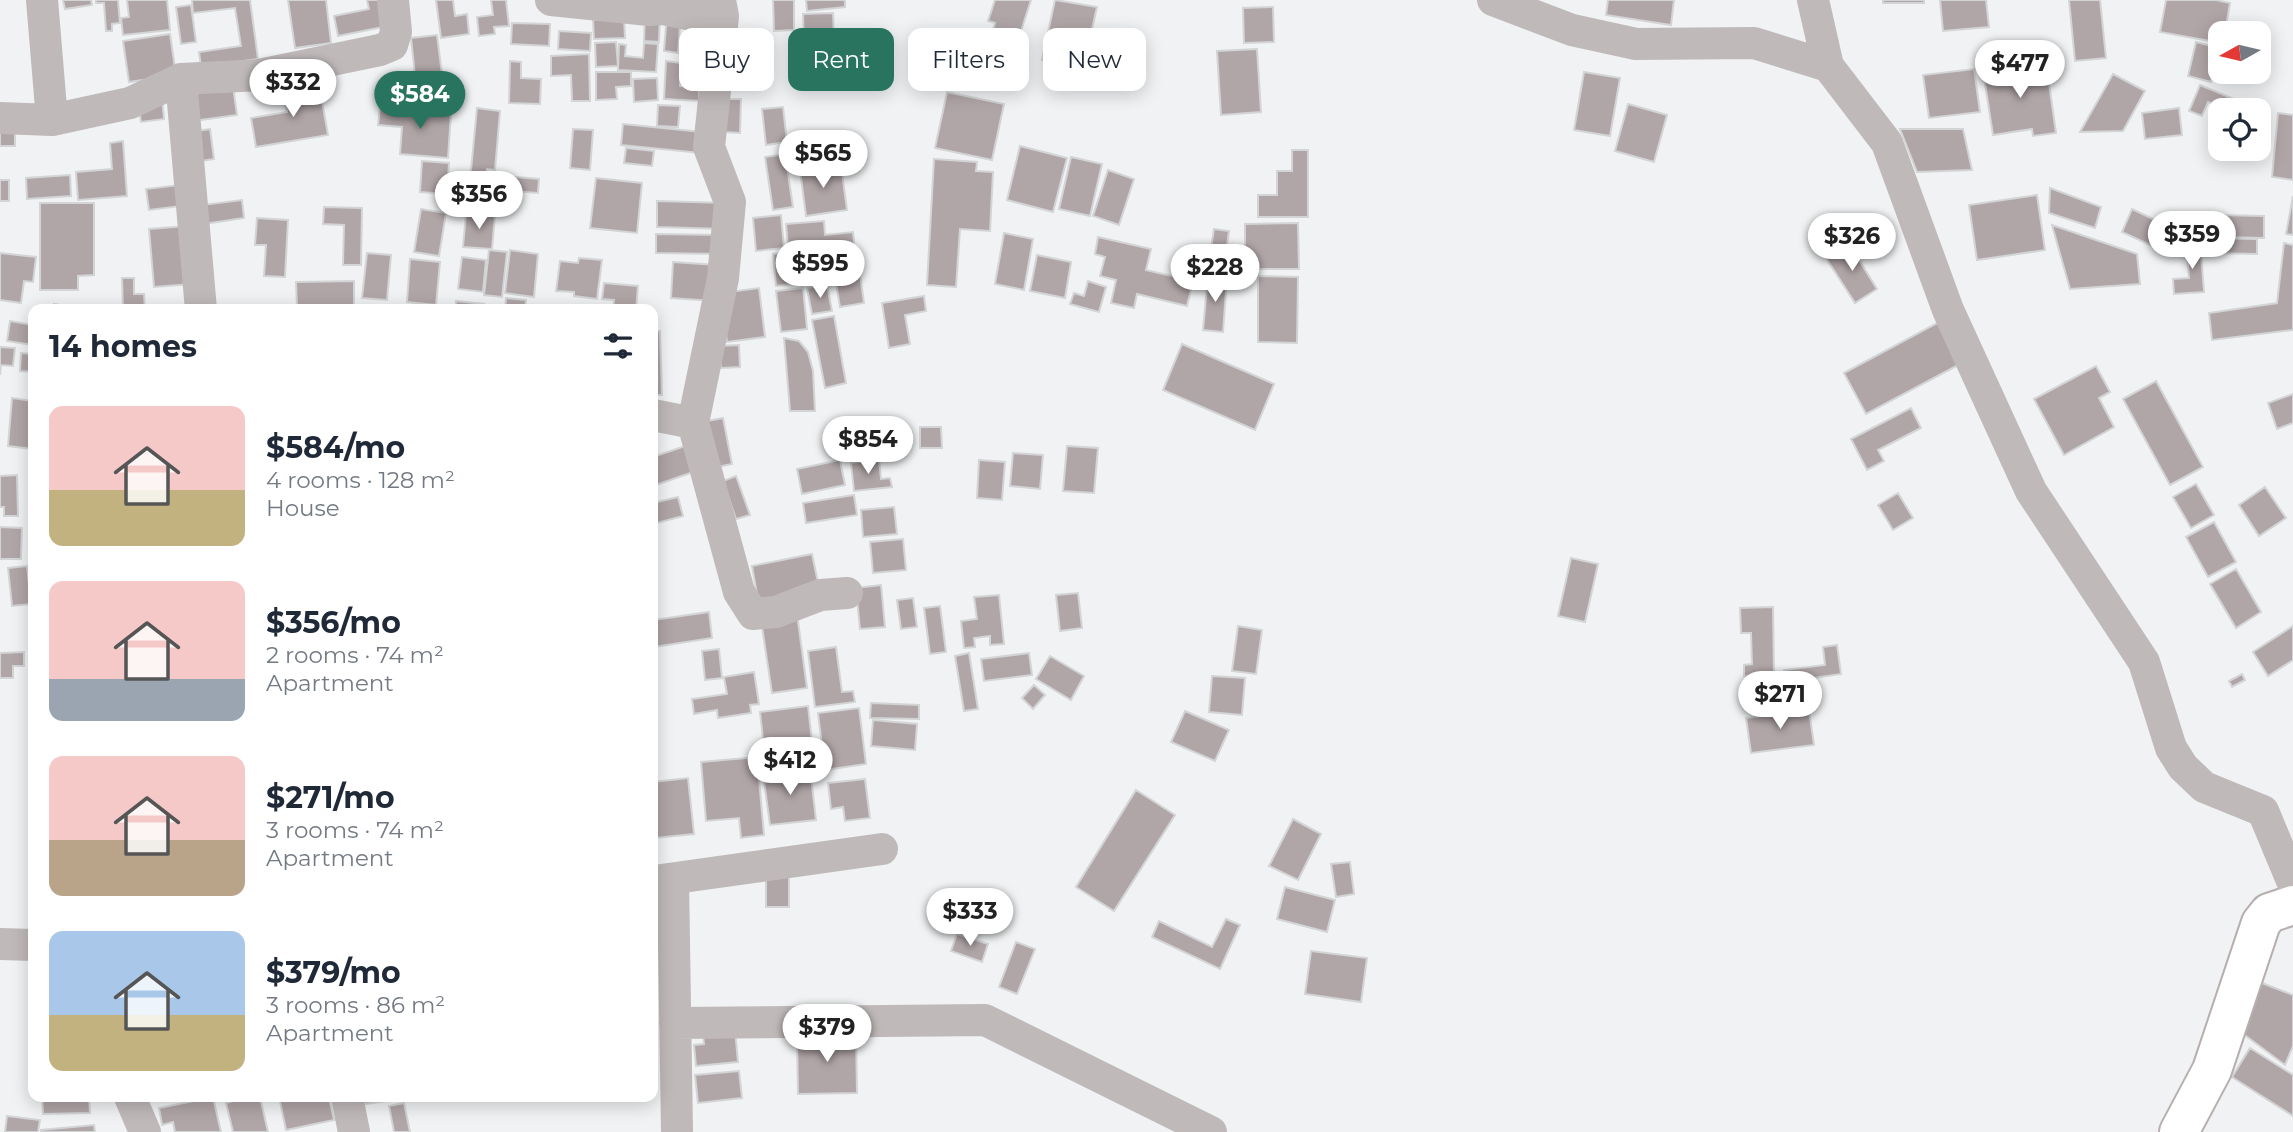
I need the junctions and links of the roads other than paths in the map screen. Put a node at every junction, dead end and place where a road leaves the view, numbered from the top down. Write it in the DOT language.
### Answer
graph roads {
  1 [pos="42,0"];
  2 [pos="393,0"];
  3 [pos="551,0"];
  4 [pos="1493,0"];
  5 [pos="1813,0"];
  6 [pos="722,8"];
  7 [pos="1828,66"];
  8 [pos="181,79"];
  9 [pos="0,118"];
  10 [pos="52,120"];
  11 [pos="200,304"];
  12 [pos="658,416"];
  13 [pos="693,423"];
  14 [pos="847,593"];
  15 [pos="882,849"];
  16 [pos="663,880"];
  17 [pos="2293,883"];
  18 [pos="2293,905"];
  19 [pos="0,944"];
  20 [pos="28,945"];
  21 [pos="676,1023"];
  22 [pos="132,1102"];
  23 [pos="348,1102"];
  24 [pos="145,1132"];
  25 [pos="354,1132"];
  26 [pos="677,1132"];
  27 [pos="1211,1132"];
  28 [pos="2179,1132"];
  1 -- 10 [label="street"];
  2 -- 8 [label="street"];
  3 -- 6 [label="street"];
  4 -- 7 [label="street"];
  5 -- 7 [label="street"];
  6 -- 13 [label="street"];
  7 -- 17 [label="street"];
  8 -- 10 [label="street"];
  8 -- 11 [label="street"];
  9 -- 10 [label="street"];
  12 -- 13 [label="street"];
  13 -- 14 [label="street"];
  15 -- 16 [label="street"];
  16 -- 21 [label="street"];
  18 -- 28 [label="street"];
  19 -- 20 [label="street"];
  21 -- 26 [label="street"];
  21 -- 27 [label="street"];
  22 -- 24 [label="street"];
  23 -- 25 [label="street"];
}
